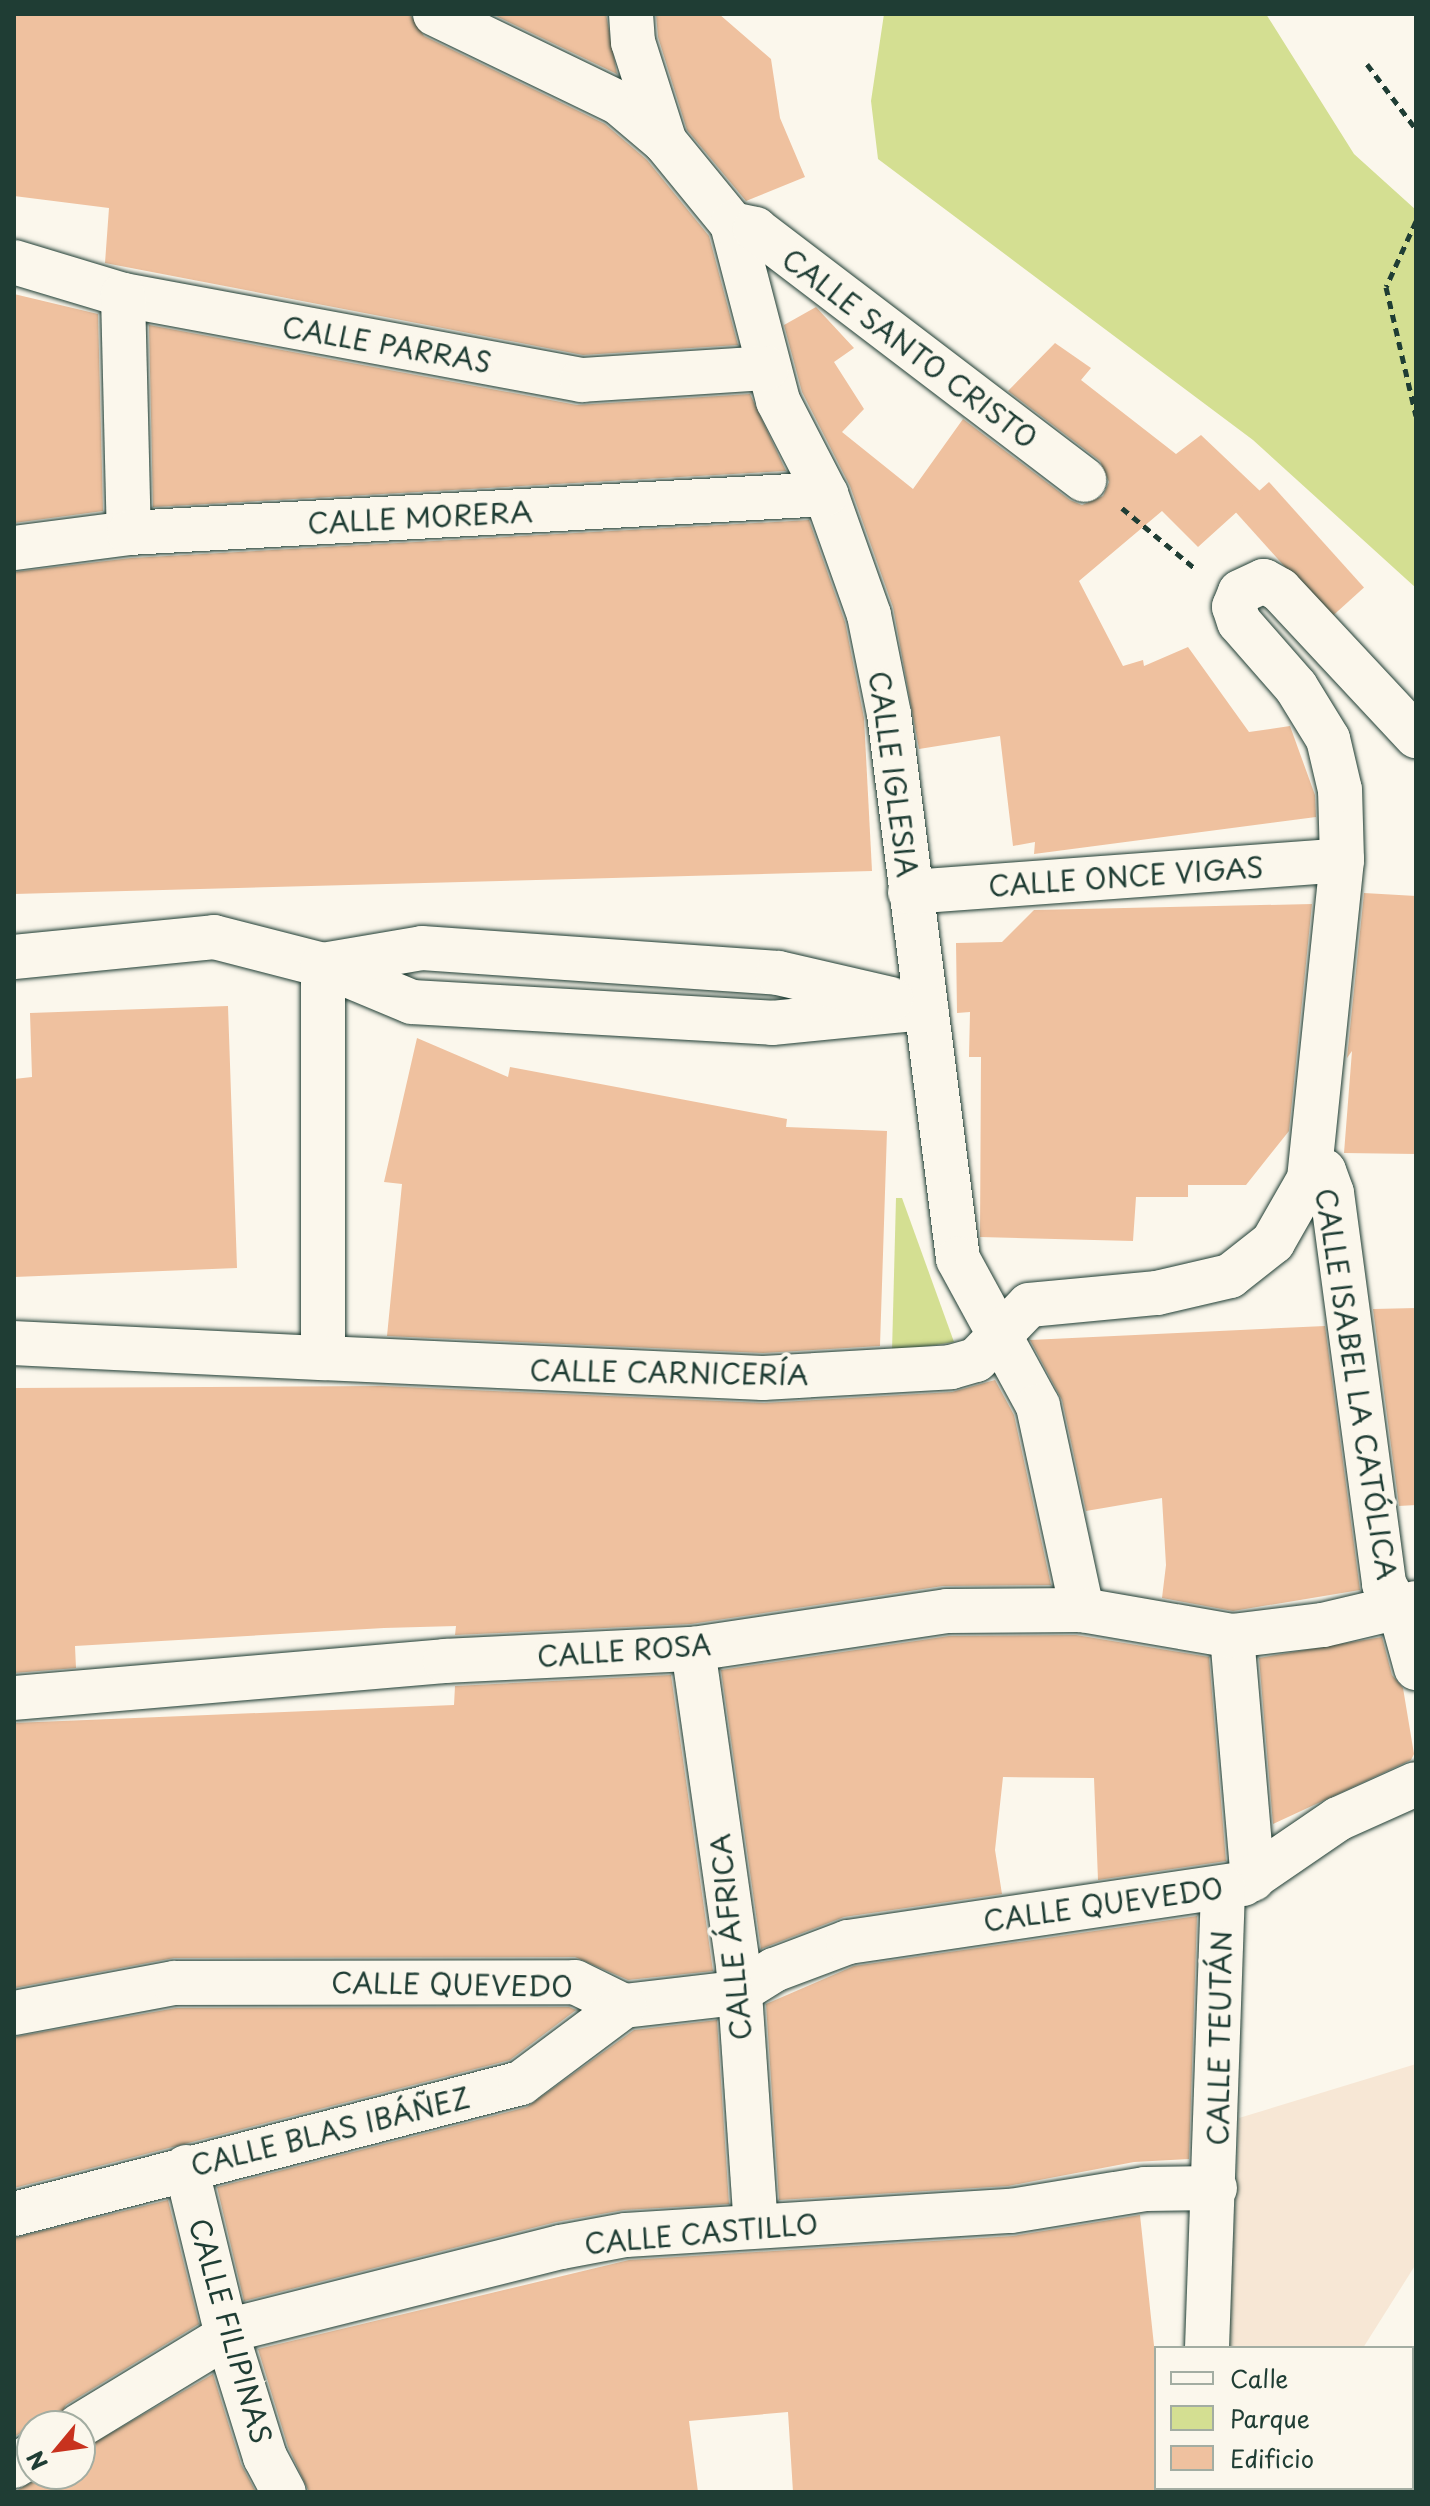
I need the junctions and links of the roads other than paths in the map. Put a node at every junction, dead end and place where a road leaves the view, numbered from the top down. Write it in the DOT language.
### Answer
graph roads {
  1 [pos="435,14"];
  2 [pos="631,14"];
  3 [pos="665,142"];
  4 [pos="732,224"];
  5 [pos="14,262"];
  6 [pos="123,295"];
  7 [pos="767,368"];
  8 [pos="1084,480"];
  9 [pos="826,494"];
  10 [pos="129,533"];
  11 [pos="14,548"];
  12 [pos="1416,736"];
  13 [pos="1342,860"];
  14 [pos="910,892"];
  15 [pos="14,957"];
  16 [pos="323,965"];
  17 [pos="926,1008"];
  18 [pos="1312,1166"];
  19 [pos="1003,1335"];
  20 [pos="14,1343"];
  21 [pos="323,1358"];
  22 [pos="1407,1606"];
  23 [pos="1082,1610"];
  24 [pos="1232,1636"];
  25 [pos="693,1649"];
  26 [pos="1416,1668"];
  27 [pos="14,1698"];
  28 [pos="1416,1784"];
  29 [pos="1238,1883"];
  30 [pos="737,1993"];
  31 [pos="624,2006"];
  32 [pos="14,2013"];
  33 [pos="186,2167"];
  34 [pos="1215,2188"];
  35 [pos="14,2214"];
  36 [pos="756,2225"];
  37 [pos="227,2335"];
  38 [pos="1207,2346"];
  39 [pos="96,2416"];
  40 [pos="284,2492"];
  1 -- 3 [label="street"];
  2 -- 3 [label="street"];
  3 -- 4 [label="street"];
  4 -- 7 [label="street, CALLE IGLESIA"];
  4 -- 8 [label="street, CALLE SANTO CRISTO"];
  5 -- 6 [label="street, CALLE PARRAS"];
  6 -- 7 [label="street, CALLE PARRAS"];
  6 -- 10 [label="street"];
  7 -- 9 [label="street, CALLE IGLESIA"];
  9 -- 10 [label="street, CALLE MORERA"];
  9 -- 14 [label="street, CALLE IGLESIA"];
  10 -- 11 [label="street, CALLE MORERA"];
  12 -- 13 [label="street, CALLE ISABEL LA CATÓLICA"];
  13 -- 14 [label="street, CALLE ONCE VIGAS"];
  13 -- 18 [label="street, CALLE ISABEL LA CATÓLICA"];
  14 -- 17 [label="street, CALLE IGLESIA"];
  15 -- 16 [label="street"];
  16 -- 17 [label="street"];
  16 -- 21 [label="street"];
  17 -- 19 [label="street, CALLE IGLESIA"];
  18 -- 19 [label="street, CALLE CARNICERÍA"];
  18 -- 22 [label="street, CALLE ISABEL LA CATÓLICA"];
  19 -- 21 [label="street, CALLE CARNICERÍA"];
  19 -- 23 [label="street, CALLE IGLESIA"];
  20 -- 21 [label="street, CALLE CARNICERÍA"];
  22 -- 24 [label="street, CALLE ROSA"];
  22 -- 26 [label="street, CALLE ISABEL LA CATÓLICA"];
  23 -- 24 [label="street, CALLE ROSA"];
  23 -- 25 [label="street, CALLE ROSA"];
  24 -- 29 [label="street, CALLE TEUTÁN"];
  25 -- 27 [label="street, CALLE ROSA"];
  25 -- 30 [label="street, CALLE ÁFRICA"];
  28 -- 29 [label="street"];
  29 -- 30 [label="street, CALLE QUEVEDO"];
  29 -- 34 [label="street, CALLE TEUTÁN"];
  30 -- 31 [label="street, CALLE QUEVEDO"];
  30 -- 36 [label="street, CALLE ÁFRICA"];
  31 -- 32 [label="street, CALLE QUEVEDO"];
  31 -- 33 [label="street, CALLE BLAS IBÁÑEZ"];
  33 -- 35 [label="street, CALLE BLAS IBÁÑEZ"];
  33 -- 37 [label="street, CALLE FILIPINAS"];
  34 -- 36 [label="street, CALLE CASTILLO"];
  34 -- 38 [label="street, CALLE TEUTÁN"];
  36 -- 37 [label="street, CALLE CASTILLO"];
  37 -- 39 [label="street, CALLE CASTILLO"];
  37 -- 40 [label="street, CALLE FILIPINAS"];
}
